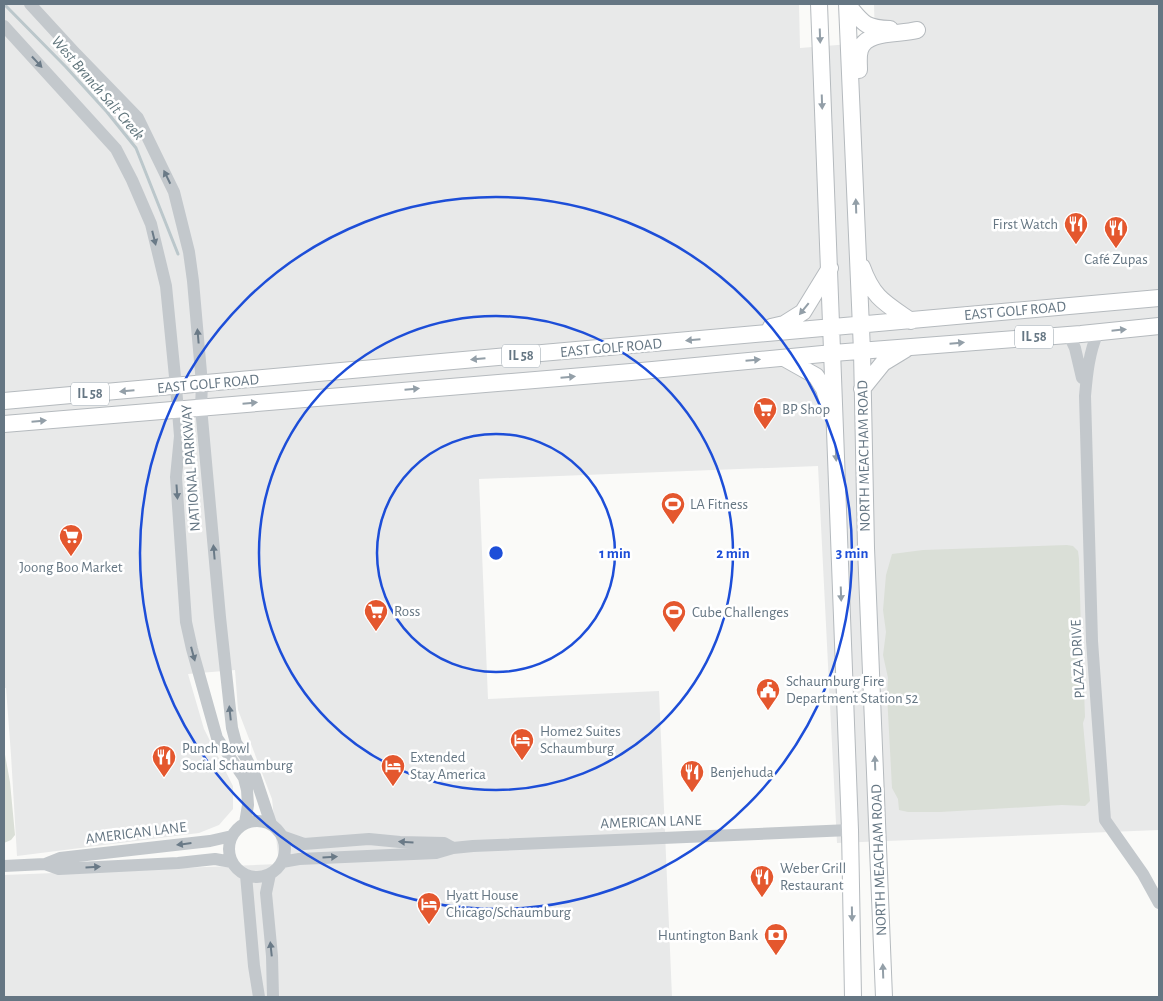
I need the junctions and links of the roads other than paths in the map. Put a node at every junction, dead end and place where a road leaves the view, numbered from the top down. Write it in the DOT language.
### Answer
graph roads {
  1 [pos="30,4"];
  2 [pos="818,4"];
  3 [pos="847,4"];
  4 [pos="4,26"];
  5 [pos="854,160"];
  6 [pos="858,255"];
  7 [pos="830,268"];
  8 [pos="1159,298"];
  9 [pos="910,321"];
  10 [pos="860,325"];
  11 [pos="1159,326"];
  12 [pos="832,328"];
  13 [pos="1098,332"];
  14 [pos="1069,334"];
  15 [pos="741,336"];
  16 [pos="908,347"];
  17 [pos="862,351"];
  18 [pos="833,353"];
  19 [pos="784,358"];
  20 [pos="202,384"];
  21 [pos="176,387"];
  22 [pos="862,389"];
  23 [pos="1085,396"];
  24 [pos="4,402"];
  25 [pos="201,407"];
  26 [pos="177,409"];
  27 [pos="836,423"];
  28 [pos="4,424"];
  29 [pos="245,823"];
  30 [pos="271,824"];
  31 [pos="850,830"];
  32 [pos="232,836"];
  33 [pos="284,837"];
  34 [pos="453,848"];
  35 [pos="232,862"];
  36 [pos="282,862"];
  37 [pos="45,864"];
  38 [pos="4,866"];
  39 [pos="270,874"];
  40 [pos="246,875"];
  41 [pos="1159,903"];
  42 [pos="259,997"];
  43 [pos="273,997"];
  44 [pos="853,997"];
  45 [pos="884,997"];
  20 -- 1 [label="street, NATIONAL PARKWAY, one-way"];
  2 -- 7 [label="main road, NORTH MEACHAM ROAD, one-way"];
  3 -- 5 [label="main road, NORTH MEACHAM ROAD"];
  3 -- 5 [label="main road"];
  4 -- 21 [label="street, NATIONAL PARKWAY, one-way"];
  6 -- 5 [label="main road, NORTH MEACHAM ROAD, one-way"];
  6 -- 9 [label="main road"];
  6 -- 10 [label="main road, NORTH MEACHAM ROAD"];
  7 -- 12 [label="main road, NORTH MEACHAM ROAD"];
  7 -- 15 [label="main road, one-way"];
  8 -- 9 [label="main road, EAST GOLF ROAD / IL 58"];
  9 -- 10 [label="main road, EAST GOLF ROAD / IL 58"];
  10 -- 12 [label="main road, EAST GOLF ROAD / IL 58"];
  10 -- 17 [label="main road, NORTH MEACHAM ROAD"];
  13 -- 11 [label="main road, EAST GOLF ROAD / IL 58, one-way"];
  12 -- 15 [label="main road, EAST GOLF ROAD / IL 58"];
  12 -- 18 [label="main road, NORTH MEACHAM ROAD"];
  13 -- 14 [label="main road, EAST GOLF ROAD / IL 58"];
  13 -- 23 [label="street, PLAZA DRIVE"];
  16 -- 14 [label="main road, EAST GOLF ROAD / IL 58, one-way"];
  14 -- 23 [label="street, PLAZA DRIVE"];
  15 -- 20 [label="main road, EAST GOLF ROAD / IL 58, one-way"];
  16 -- 17 [label="main road, EAST GOLF ROAD / IL 58"];
  16 -- 22 [label="main road"];
  17 -- 18 [label="main road, EAST GOLF ROAD / IL 58"];
  17 -- 22 [label="main road, NORTH MEACHAM ROAD"];
  18 -- 19 [label="main road, EAST GOLF ROAD / IL 58"];
  18 -- 27 [label="main road, NORTH MEACHAM ROAD"];
  25 -- 19 [label="main road, EAST GOLF ROAD / IL 58, one-way"];
  19 -- 27 [label="main road"];
  20 -- 21 [label="main road, EAST GOLF ROAD / IL 58"];
  20 -- 25 [label="street, NATIONAL PARKWAY"];
  21 -- 24 [label="main road, EAST GOLF ROAD / IL 58, one-way"];
  21 -- 26 [label="street, NATIONAL PARKWAY"];
  45 -- 22 [label="main road, NORTH MEACHAM ROAD, one-way"];
  23 -- 41 [label="street, PLAZA DRIVE"];
  25 -- 26 [label="main road, EAST GOLF ROAD / IL 58"];
  30 -- 25 [label="street, NATIONAL PARKWAY, one-way"];
  28 -- 26 [label="main road, EAST GOLF ROAD / IL 58, one-way"];
  26 -- 29 [label="street, NATIONAL PARKWAY, one-way"];
  27 -- 31 [label="main road, NORTH MEACHAM ROAD, one-way"];
  29 -- 30 [label="street"];
  29 -- 32 [label="street"];
  30 -- 33 [label="street"];
  31 -- 34 [label="street, AMERICAN LANE"];
  31 -- 44 [label="main road, NORTH MEACHAM ROAD, one-way"];
  32 -- 35 [label="street"];
  32 -- 37 [label="street, AMERICAN LANE, one-way"];
  34 -- 33 [label="street, AMERICAN LANE, one-way"];
  33 -- 36 [label="street"];
  36 -- 34 [label="street, AMERICAN LANE, one-way"];
  37 -- 35 [label="street, AMERICAN LANE, one-way"];
  35 -- 40 [label="street"];
  36 -- 39 [label="street"];
  37 -- 38 [label="street, AMERICAN LANE"];
  39 -- 40 [label="street"];
  43 -- 39 [label="street, one-way"];
  40 -- 42 [label="street"];
}
